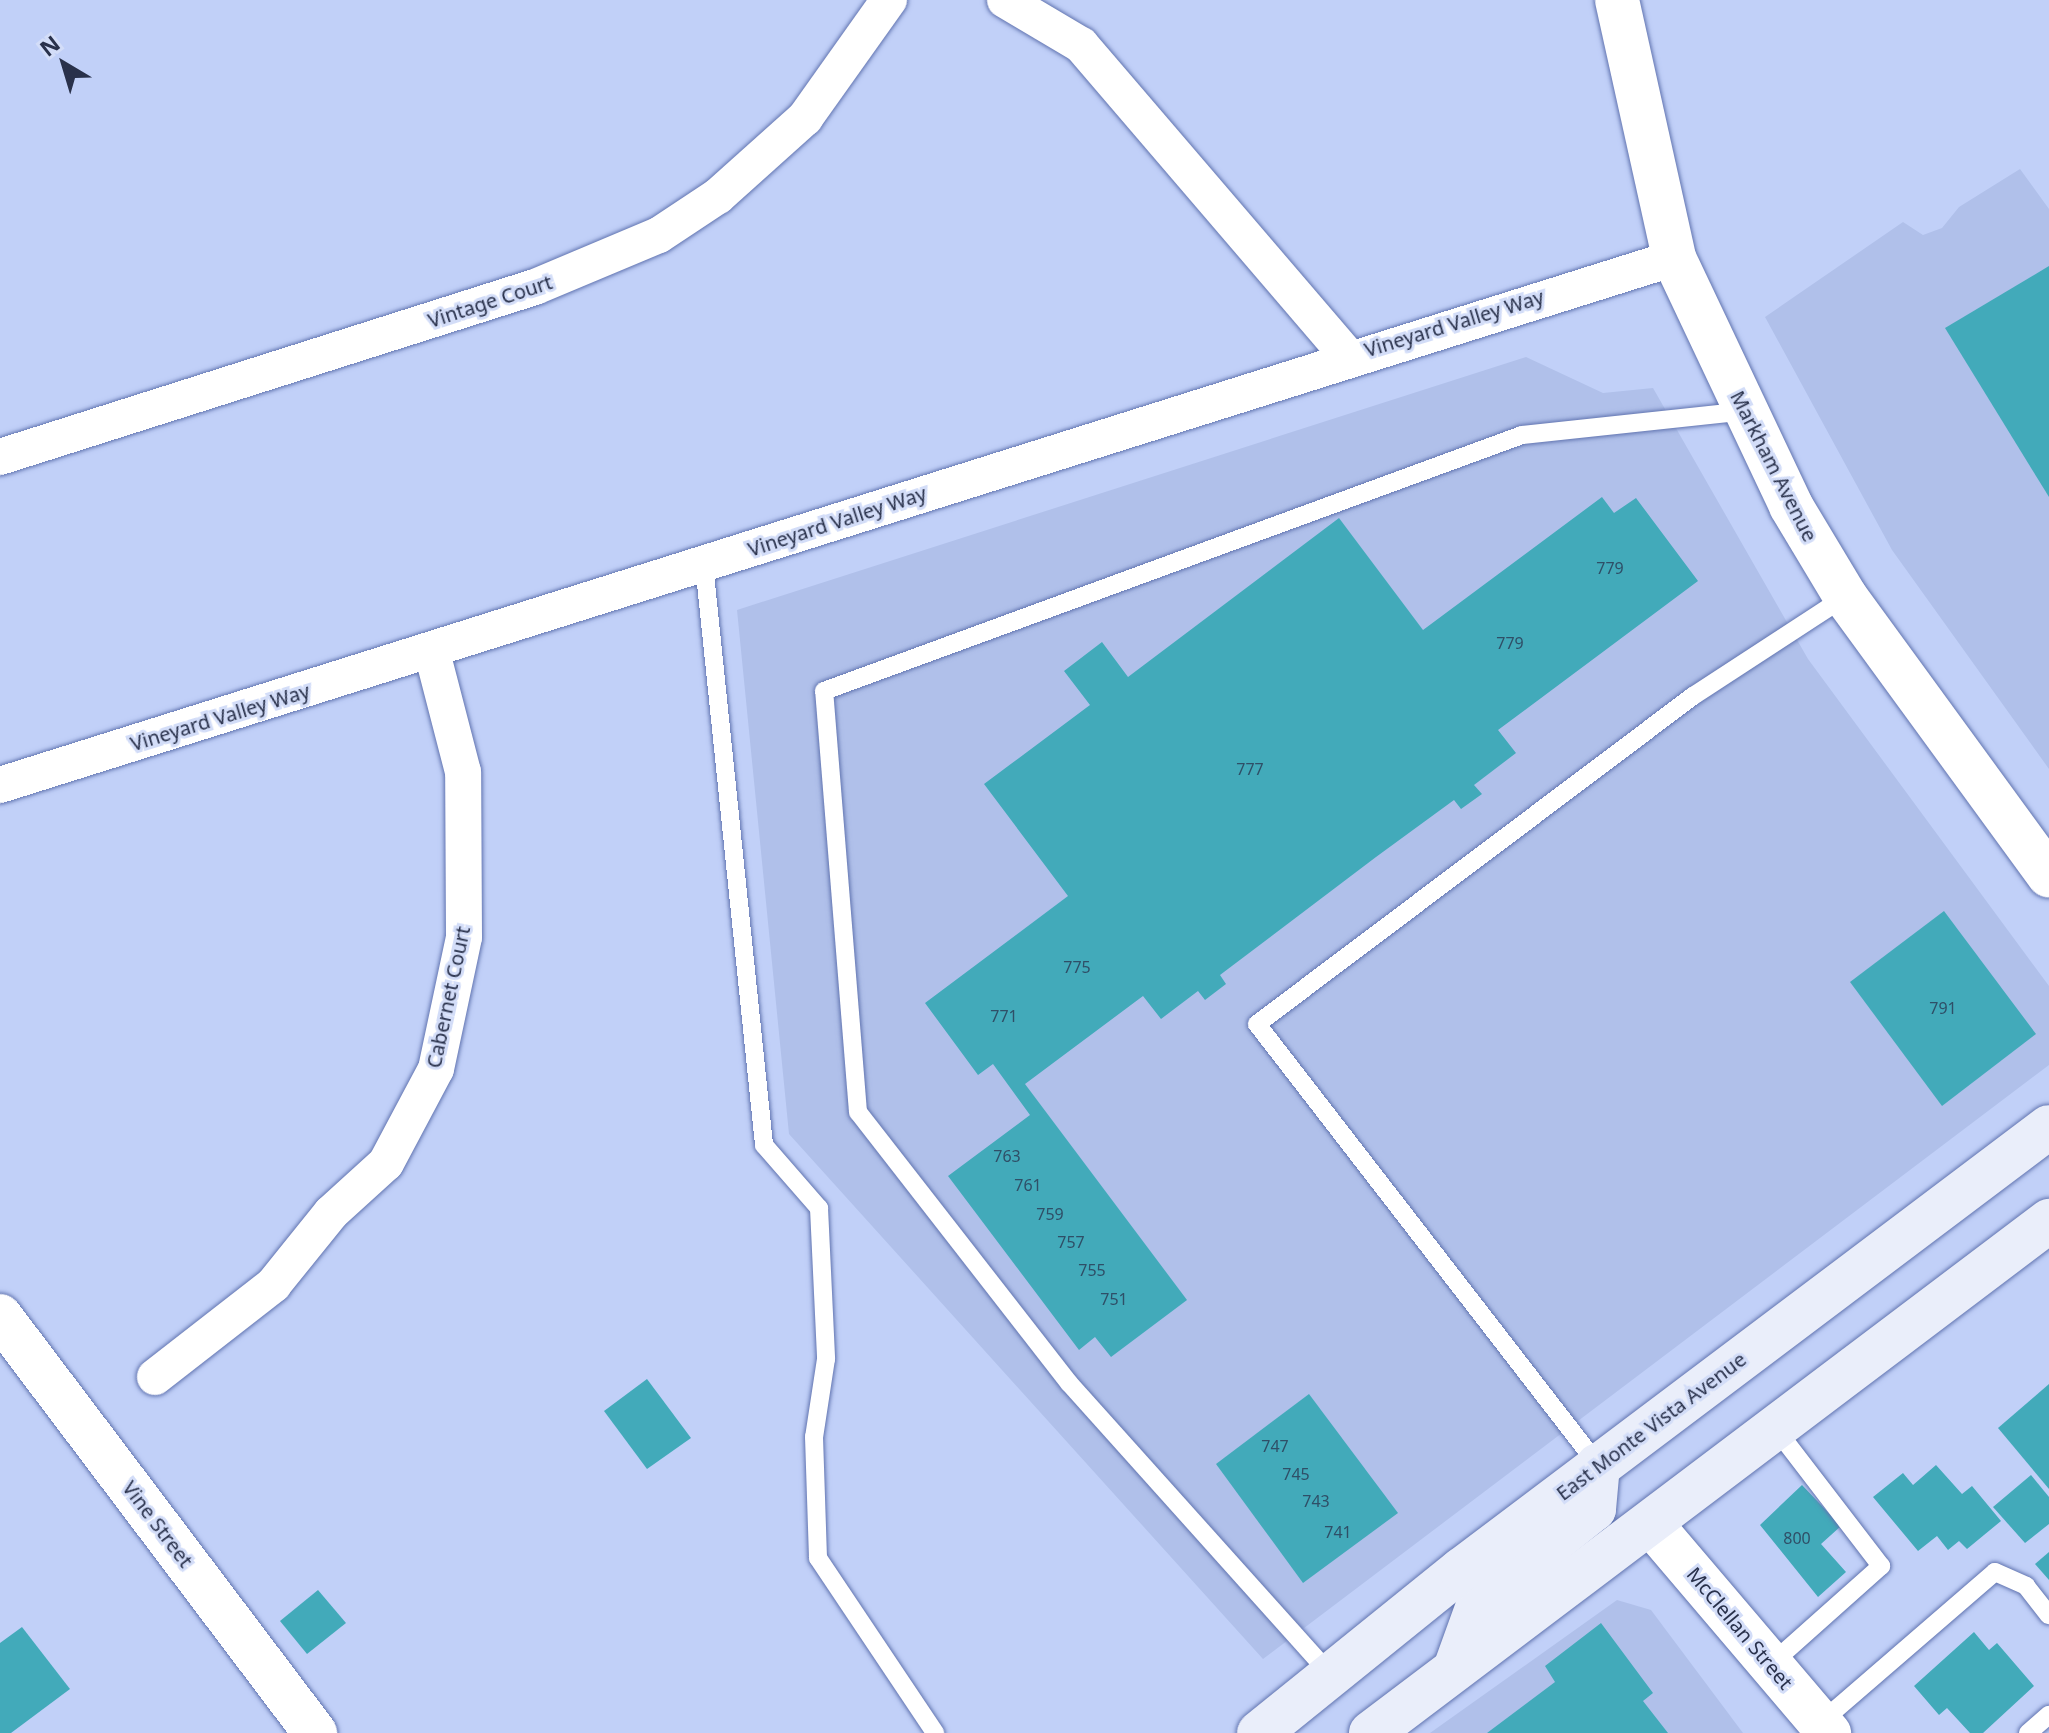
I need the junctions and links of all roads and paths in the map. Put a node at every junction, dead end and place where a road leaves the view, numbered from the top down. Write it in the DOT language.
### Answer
graph roads {
  1 [pos="889,0"];
  2 [pos="1005,0"];
  3 [pos="1617,0"];
  4 [pos="1674,258"];
  5 [pos="1348,356"];
  6 [pos="1745,411"];
  7 [pos="0,457"];
  8 [pos="704,564"];
  9 [pos="1845,596"];
  10 [pos="432,652"];
  11 [pos="0,785"];
  12 [pos="2049,876"];
  13 [pos="2049,1127"];
  14 [pos="2049,1221"];
  15 [pos="0,1316"];
  16 [pos="155,1377"];
  17 [pos="1776,1429"];
  18 [pos="1598,1465"];
  19 [pos="1651,1524"];
  20 [pos="2049,1615"];
  21 [pos="1770,1665"];
  22 [pos="1455,1669"];
  23 [pos="1335,1676"];
  24 [pos="2049,1715"];
  25 [pos="1824,1728"];
  26 [pos="315,1733"];
  27 [pos="935,1733"];
  28 [pos="1259,1733"];
  29 [pos="1305,1733"];
  30 [pos="1371,1733"];
  31 [pos="2028,1733"];
  1 -- 7 [label="street, Vintage Court"];
  2 -- 5 [label="street"];
  3 -- 4 [label="street, Markham Avenue"];
  4 -- 5 [label="street, Vineyard Valley Way"];
  4 -- 6 [label="street, Markham Avenue"];
  5 -- 8 [label="street, Vineyard Valley Way"];
  6 -- 9 [label="street, Markham Avenue"];
  6 -- 23 [label="lane"];
  8 -- 10 [label="street, Vineyard Valley Way"];
  8 -- 27 [label="lane"];
  9 -- 12 [label="street, Markham Avenue"];
  9 -- 18 [label="lane"];
  10 -- 11 [label="street, Vineyard Valley Way"];
  10 -- 16 [label="street, Cabernet Court"];
  13 -- 18 [label="main road, East Monte Vista Avenue"];
  14 -- 17 [label="main road"];
  15 -- 26 [label="street, Vine Street"];
  17 -- 19 [label="main road"];
  17 -- 21 [label="lane"];
  18 -- 22 [label="main road"];
  18 -- 23 [label="main road, East Monte Vista Avenue"];
  19 -- 21 [label="street, McClellan Street"];
  19 -- 22 [label="main road"];
  20 -- 25 [label="lane"];
  21 -- 25 [label="street, McClellan Street"];
  22 -- 30 [label="main road"];
  23 -- 28 [label="main road, East Monte Vista Avenue"];
  23 -- 29 [label="main road"];
  24 -- 31 [label="lane"];
}
